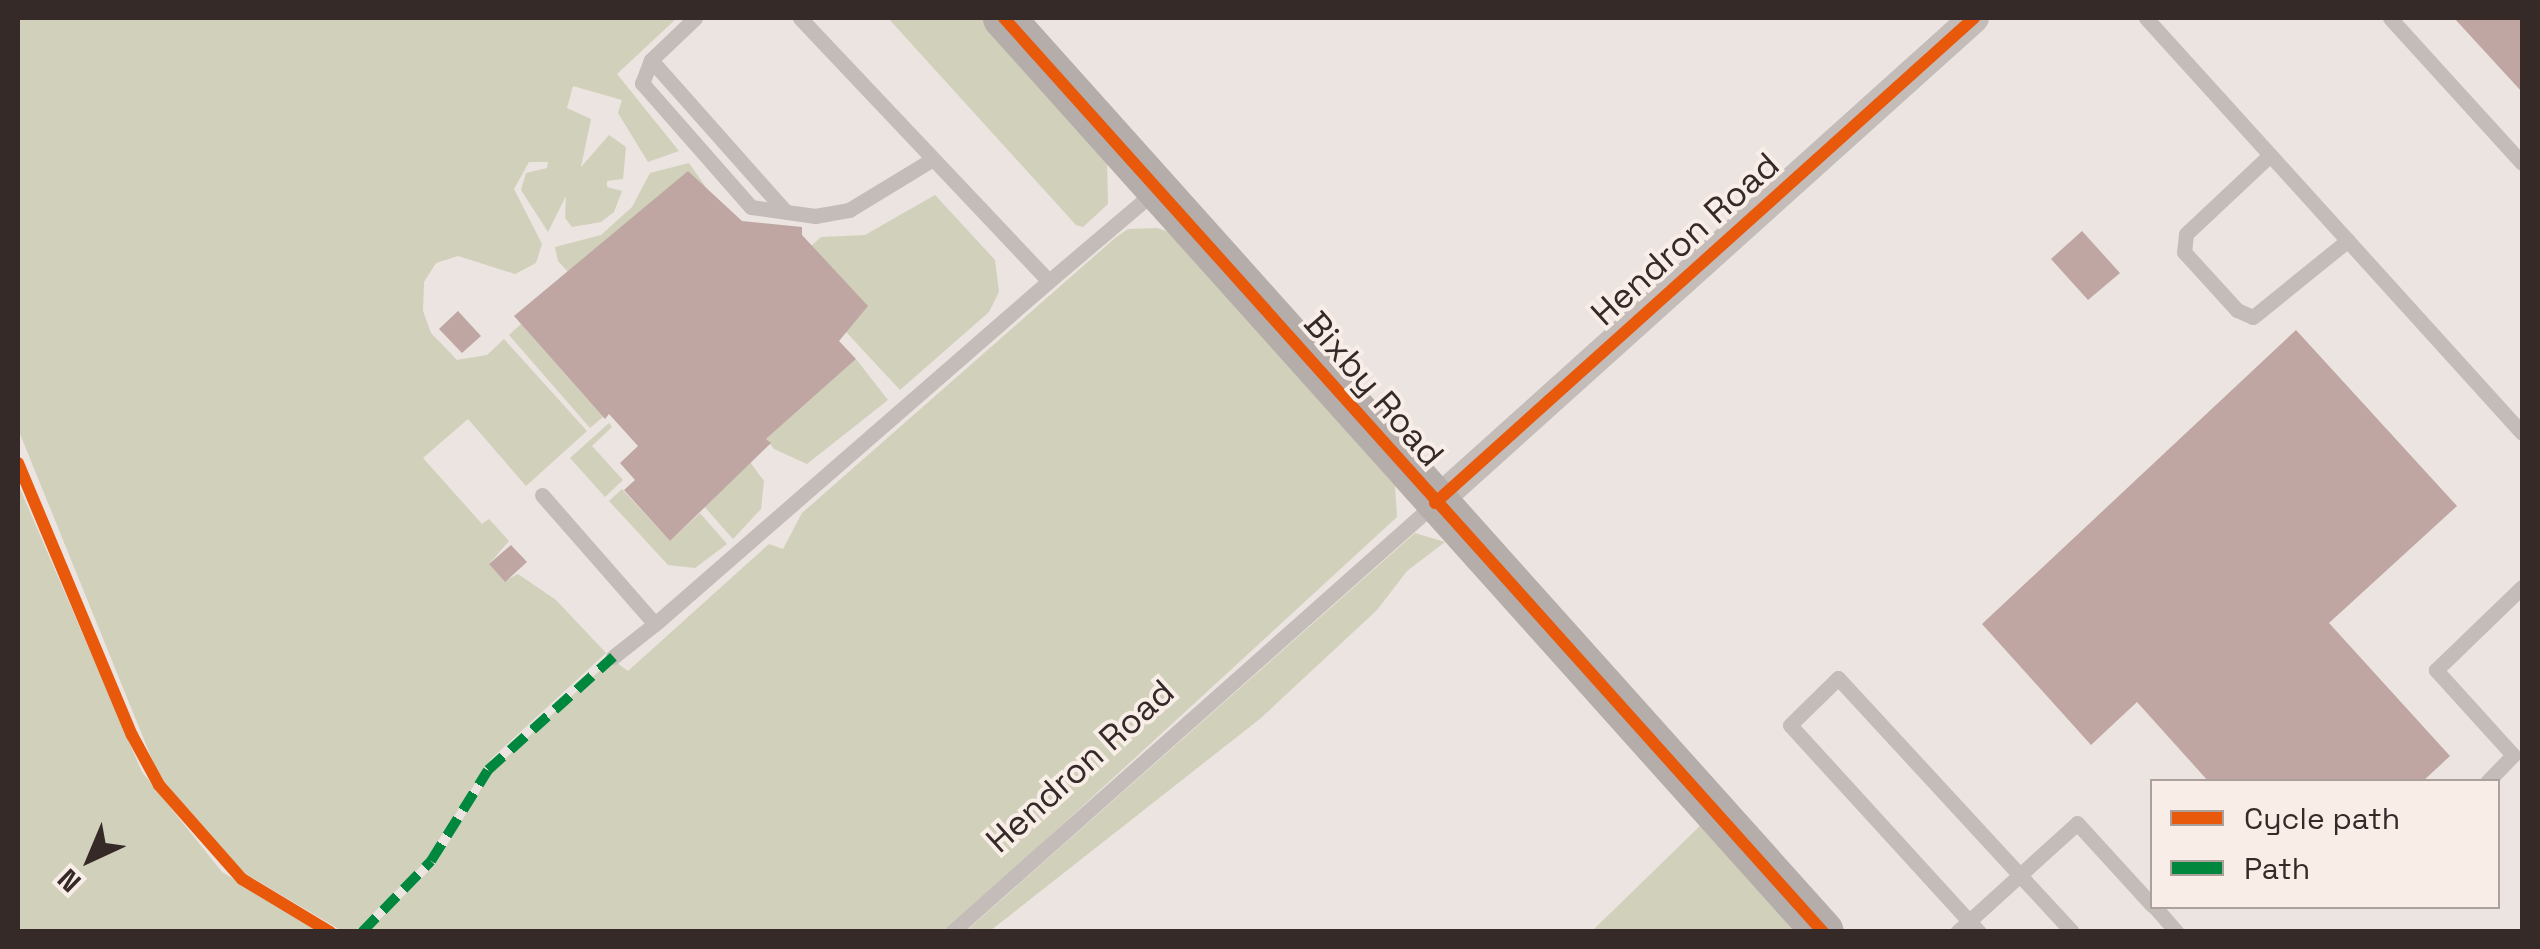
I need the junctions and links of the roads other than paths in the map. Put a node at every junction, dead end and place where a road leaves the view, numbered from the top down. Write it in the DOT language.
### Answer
graph roads {
  1 [pos="695,18"];
  2 [pos="800,18"];
  3 [pos="1004,18"];
  4 [pos="1974,18"];
  5 [pos="2146,18"];
  6 [pos="2390,18"];
  7 [pos="651,60"];
  8 [pos="2270,155"];
  9 [pos="933,158"];
  10 [pos="2522,163"];
  11 [pos="1157,190"];
  12 [pos="786,212"];
  13 [pos="2348,240"];
  14 [pos="1049,281"];
  15 [pos="2522,433"];
  16 [pos="542,495"];
  17 [pos="1434,503"];
  18 [pos="2522,587"];
  19 [pos="656,624"];
  20 [pos="612,657"];
  21 [pos="2489,779"];
  22 [pos="2022,874"];
  23 [pos="2150,903"];
  24 [pos="2156,909"];
  25 [pos="1969,928"];
  26 [pos="952,932"];
  27 [pos="1823,932"];
  28 [pos="2072,932"];
  29 [pos="2177,932"];
  1 -- 7 [label="lane"];
  2 -- 9 [label="lane"];
  3 -- 11 [label="street, Bixby Road"];
  4 -- 17 [label="street, Hendron Road"];
  5 -- 8 [label="lane"];
  6 -- 10 [label="lane"];
  7 -- 12 [label="lane"];
  7 -- 12 [label="lane"];
  8 -- 13 [label="lane"];
  8 -- 13 [label="lane"];
  9 -- 12 [label="lane"];
  9 -- 14 [label="lane"];
  11 -- 14 [label="lane"];
  11 -- 17 [label="street, Bixby Road"];
  13 -- 15 [label="lane"];
  14 -- 19 [label="lane"];
  16 -- 19 [label="lane"];
  17 -- 26 [label="lane, Hendron Road"];
  17 -- 27 [label="street, Bixby Road"];
  18 -- 21 [label="lane"];
  19 -- 20 [label="lane"];
  22 -- 23 [label="lane"];
  22 -- 25 [label="lane"];
  22 -- 25 [label="lane"];
  22 -- 28 [label="lane"];
  24 -- 29 [label="lane"];
}
